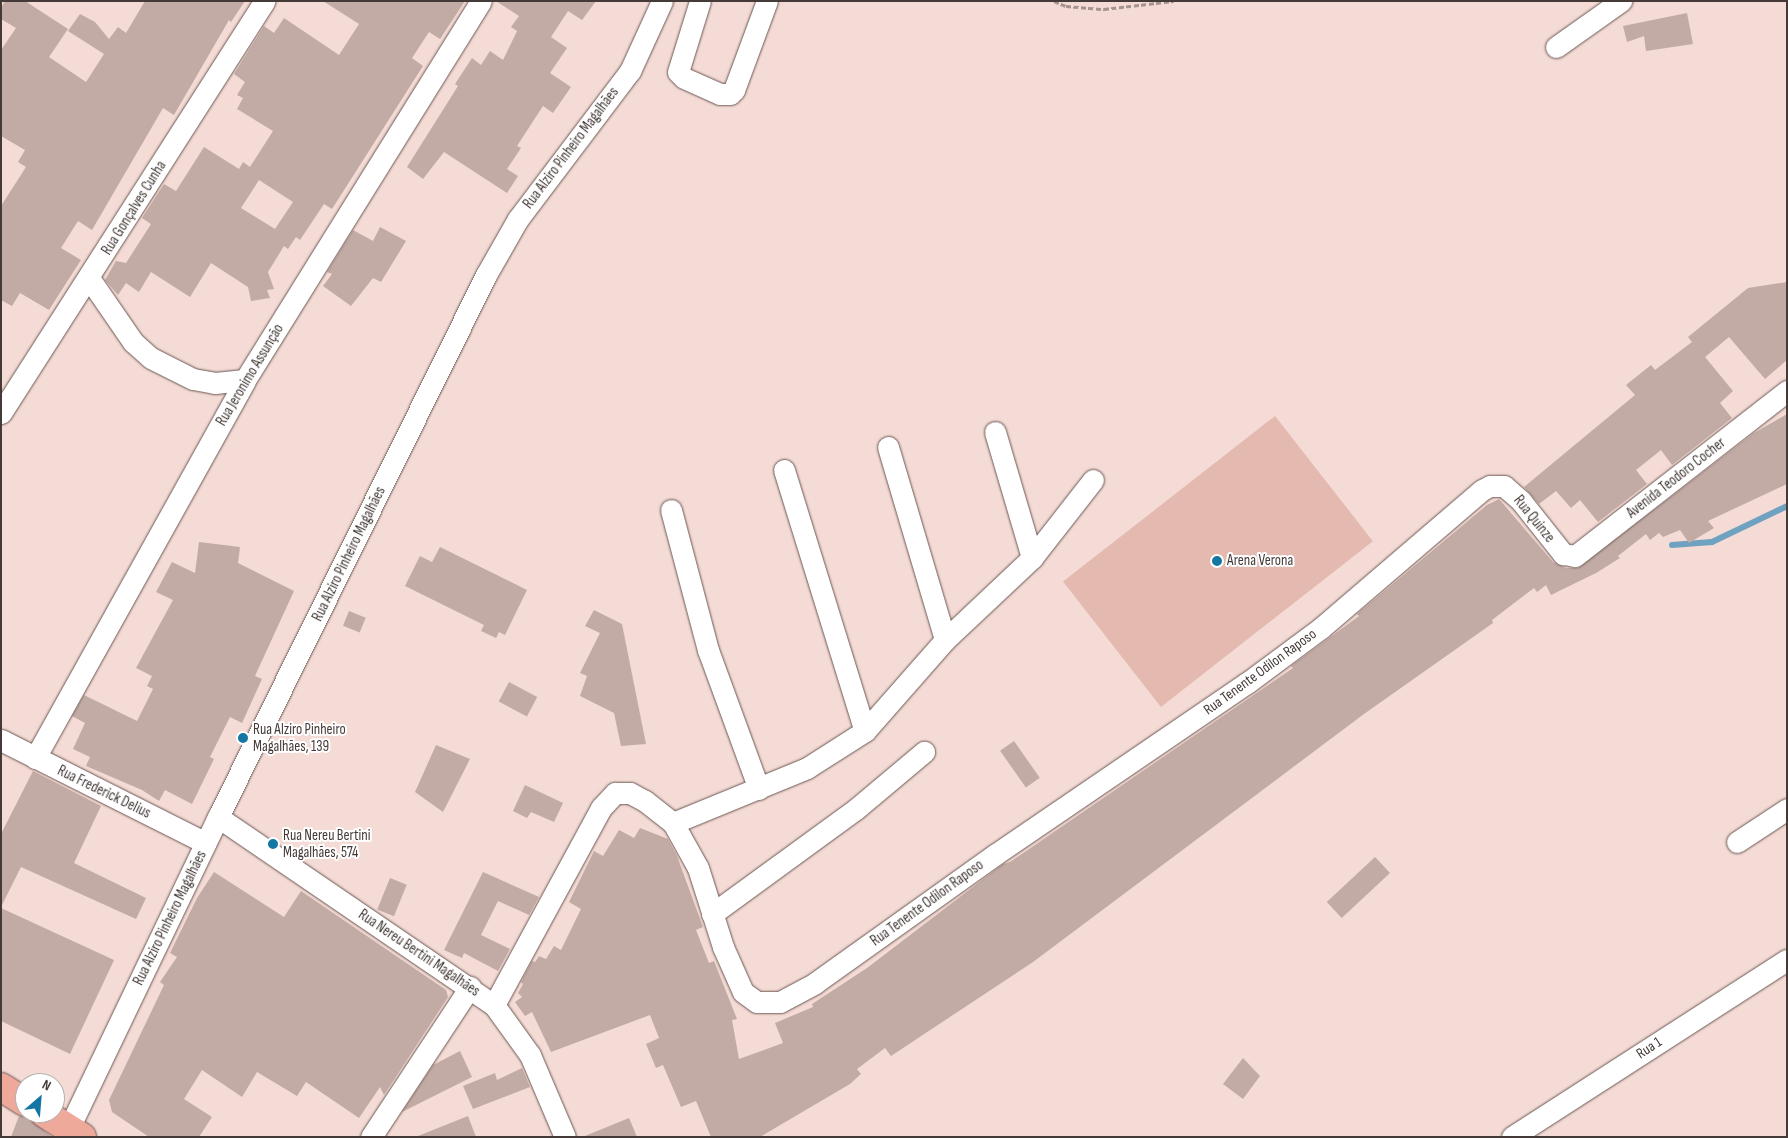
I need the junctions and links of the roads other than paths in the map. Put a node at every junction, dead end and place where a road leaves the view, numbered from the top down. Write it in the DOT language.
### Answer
graph roads {
  1 [pos="264,1"];
  2 [pos="481,1"];
  3 [pos="700,1"];
  4 [pos="767,1"];
  5 [pos="1620,1"];
  6 [pos="654,5"];
  7 [pos="1556,47"];
  8 [pos="89,278"];
  9 [pos="245,380"];
  10 [pos="1787,391"];
  11 [pos="1,413"];
  12 [pos="995,432"];
  13 [pos="888,447"];
  14 [pos="784,470"];
  15 [pos="1093,480"];
  16 [pos="1504,486"];
  17 [pos="671,510"];
  18 [pos="1563,554"];
  19 [pos="1032,558"];
  20 [pos="945,640"];
  21 [pos="865,731"];
  22 [pos="1,740"];
  23 [pos="924,752"];
  24 [pos="34,758"];
  25 [pos="760,789"];
  26 [pos="1787,809"];
  27 [pos="218,817"];
  28 [pos="673,823"];
  29 [pos="1737,842"];
  30 [pos="206,843"];
  31 [pos="712,914"];
  32 [pos="1787,960"];
  33 [pos="470,987"];
  34 [pos="494,1005"];
  35 [pos="1,1087"];
  36 [pos="15,1096"];
  37 [pos="60,1123"];
  38 [pos="75,1132"];
  39 [pos="372,1137"];
  40 [pos="565,1137"];
  41 [pos="1512,1137"];
  1 -- 8 [label="street, Rua Gonçalves Cunha"];
  2 -- 9 [label="street, Rua Jeronimo Assunção"];
  3 -- 4 [label="street"];
  5 -- 7 [label="street"];
  6 -- 27 [label="street, Rua Alziro Pinheiro Magalhães"];
  8 -- 9 [label="street"];
  8 -- 11 [label="street, Rua Gonçalves Cunha"];
  9 -- 24 [label="street, Rua Jeronimo Assunção"];
  10 -- 18 [label="street, Avenida Teodoro Cocher"];
  12 -- 19 [label="street"];
  13 -- 20 [label="street"];
  14 -- 21 [label="street"];
  15 -- 19 [label="street"];
  16 -- 18 [label="street, Rua Quinze"];
  16 -- 31 [label="street, Rua Tenente Odilon Raposo"];
  17 -- 25 [label="street"];
  19 -- 20 [label="street"];
  20 -- 21 [label="street"];
  21 -- 25 [label="street"];
  22 -- 24 [label="street, Rua Frederick Delius"];
  23 -- 31 [label="street"];
  24 -- 30 [label="street, Rua Frederick Delius"];
  25 -- 28 [label="street"];
  26 -- 29 [label="street"];
  27 -- 30 [label="street, Rua Alziro Pinheiro Magalhães"];
  27 -- 33 [label="street, Rua Nereu Bertini Magalhães"];
  28 -- 31 [label="street, Rua Tenente Odilon Raposo"];
  28 -- 34 [label="street, Rua Tenente Odilon Raposo"];
  30 -- 38 [label="street, Rua Alziro Pinheiro Magalhães"];
  32 -- 41 [label="street, Rua 1"];
  33 -- 34 [label="street, Rua Nereu Bertini Magalhães"];
  33 -- 39 [label="street"];
  34 -- 40 [label="street, Rua Nereu Bertini Magalhães"];
  35 -- 36 [label="main road"];
  37 -- 38 [label="main road"];
}
